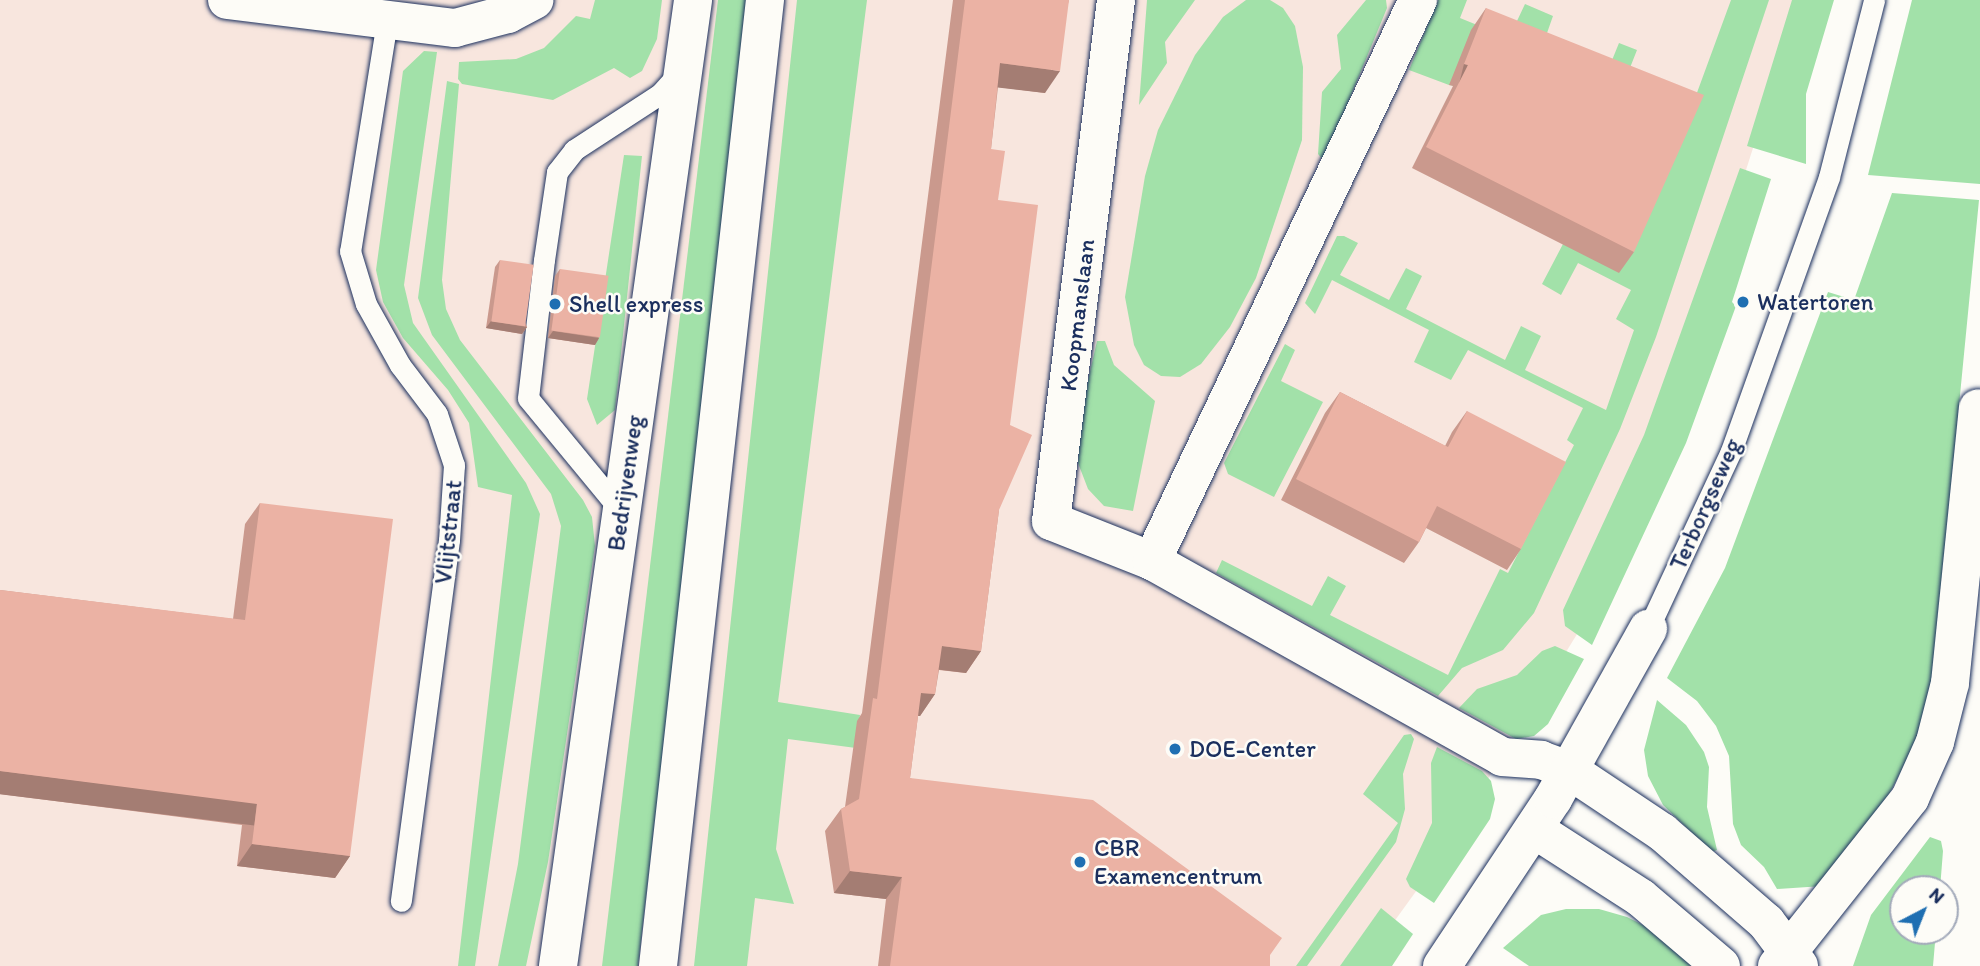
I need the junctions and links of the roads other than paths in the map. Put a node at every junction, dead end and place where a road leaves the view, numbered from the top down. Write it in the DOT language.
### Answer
graph roads {
  1 [pos="227,0"];
  2 [pos="534,0"];
  3 [pos="694,0"];
  4 [pos="765,0"];
  5 [pos="1116,0"];
  6 [pos="1418,0"];
  7 [pos="1874,0"];
  8 [pos="387,21"];
  9 [pos="684,67"];
  10 [pos="1978,408"];
  11 [pos="621,511"];
  12 [pos="1152,561"];
  13 [pos="1648,629"];
  14 [pos="1502,757"];
  15 [pos="1569,770"];
  16 [pos="1534,829"];
  17 [pos="401,901"];
  18 [pos="1788,961"];
  19 [pos="558,966"];
  20 [pos="658,966"];
  21 [pos="1442,966"];
  22 [pos="1721,966"];
  1 -- 8 [label="street"];
  2 -- 8 [label="street"];
  3 -- 9 [label="street, Bedrijvenweg"];
  4 -- 20 [label="street"];
  5 -- 12 [label="street, Koopmanslaan"];
  6 -- 12 [label="street"];
  7 -- 13 [label="lane, Terborgseweg"];
  8 -- 17 [label="lane, Vlijtstraat"];
  9 -- 11 [label="street, Bedrijvenweg"];
  9 -- 11 [label="lane"];
  10 -- 18 [label="street"];
  11 -- 19 [label="street, Bedrijvenweg"];
  12 -- 14 [label="street, Koopmanslaan"];
  13 -- 15 [label="street, Terborgseweg"];
  14 -- 15 [label="street, Koopmanslaan"];
  14 -- 16 [label="street, Koopmanslaan"];
  15 -- 16 [label="street, Terborgseweg"];
  15 -- 18 [label="street, Koopmanslaan"];
  16 -- 21 [label="street, Terborgseweg"];
  16 -- 22 [label="street"];
}
